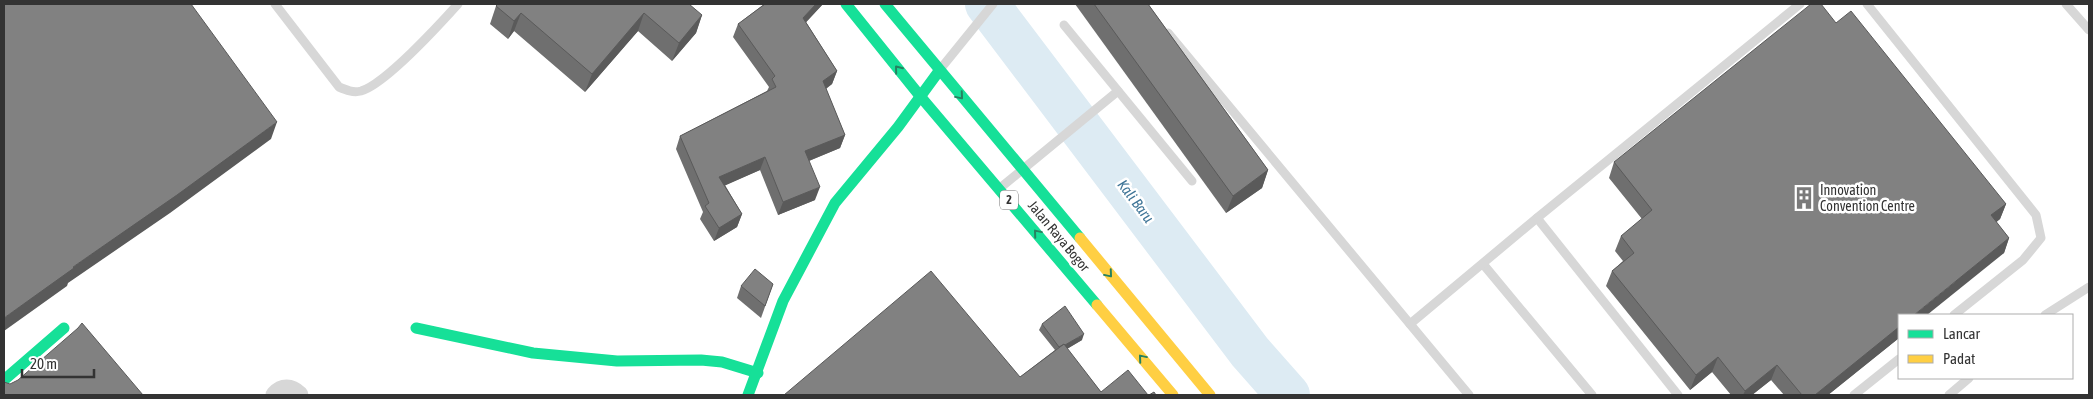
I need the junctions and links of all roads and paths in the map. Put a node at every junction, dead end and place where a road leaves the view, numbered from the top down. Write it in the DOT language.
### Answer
graph roads {
  1 [pos="275,4"];
  2 [pos="458,4"];
  3 [pos="846,4"];
  4 [pos="884,4"];
  5 [pos="1800,4"];
  6 [pos="1867,4"];
  7 [pos="2066,4"];
  8 [pos="992,5"];
  9 [pos="1064,25"];
  10 [pos="1162,26"];
  11 [pos="2089,30"];
  12 [pos="939,71"];
  13 [pos="1118,92"];
  14 [pos="920,96"];
  15 [pos="1022,170"];
  16 [pos="1192,182"];
  17 [pos="1000,188"];
  18 [pos="1537,218"];
  19 [pos="1483,264"];
  20 [pos="2089,287"];
  21 [pos="1955,314"];
  22 [pos="2047,314"];
  23 [pos="1410,324"];
  24 [pos="64,328"];
  25 [pos="416,328"];
  26 [pos="1898,360"];
  27 [pos="758,372"];
  28 [pos="1968,379"];
  29 [pos="4,380"];
  30 [pos="274,395"];
  31 [pos="299,395"];
  32 [pos="748,395"];
  33 [pos="1173,395"];
  34 [pos="1210,395"];
  35 [pos="1470,395"];
  36 [pos="1592,395"];
  37 [pos="1678,395"];
  38 [pos="1854,395"];
  39 [pos="1948,395"];
  1 -- 2 [label="lane"];
  14 -- 3 [label="main road, Jalan Raya Bogor / 2, one-way"];
  4 -- 12 [label="main road, Jalan Raya Bogor / 2"];
  5 -- 18 [label="lane"];
  6 -- 21 [label="lane"];
  7 -- 11 [label="lane"];
  8 -- 12 [label="lane"];
  9 -- 13 [label="lane"];
  10 -- 23 [label="lane"];
  12 -- 14 [label="main road"];
  12 -- 15 [label="main road, Jalan Raya Bogor / 2, one-way"];
  13 -- 15 [label="lane"];
  13 -- 16 [label="lane"];
  14 -- 17 [label="main road, Jalan Raya Bogor / 2"];
  14 -- 27 [label="main road"];
  15 -- 17 [label="lane"];
  15 -- 34 [label="main road, Jalan Raya Bogor / 2, one-way"];
  33 -- 17 [label="main road, Jalan Raya Bogor / 2, one-way"];
  18 -- 19 [label="lane"];
  18 -- 37 [label="lane"];
  19 -- 23 [label="lane"];
  19 -- 36 [label="lane"];
  20 -- 22 [label="lane"];
  23 -- 35 [label="lane"];
  24 -- 29 [label="main road"];
  25 -- 27 [label="main road"];
  26 -- 38 [label="lane"];
  27 -- 32 [label="main road"];
  28 -- 39 [label="lane"];
  30 -- 31 [label="street"];
}
